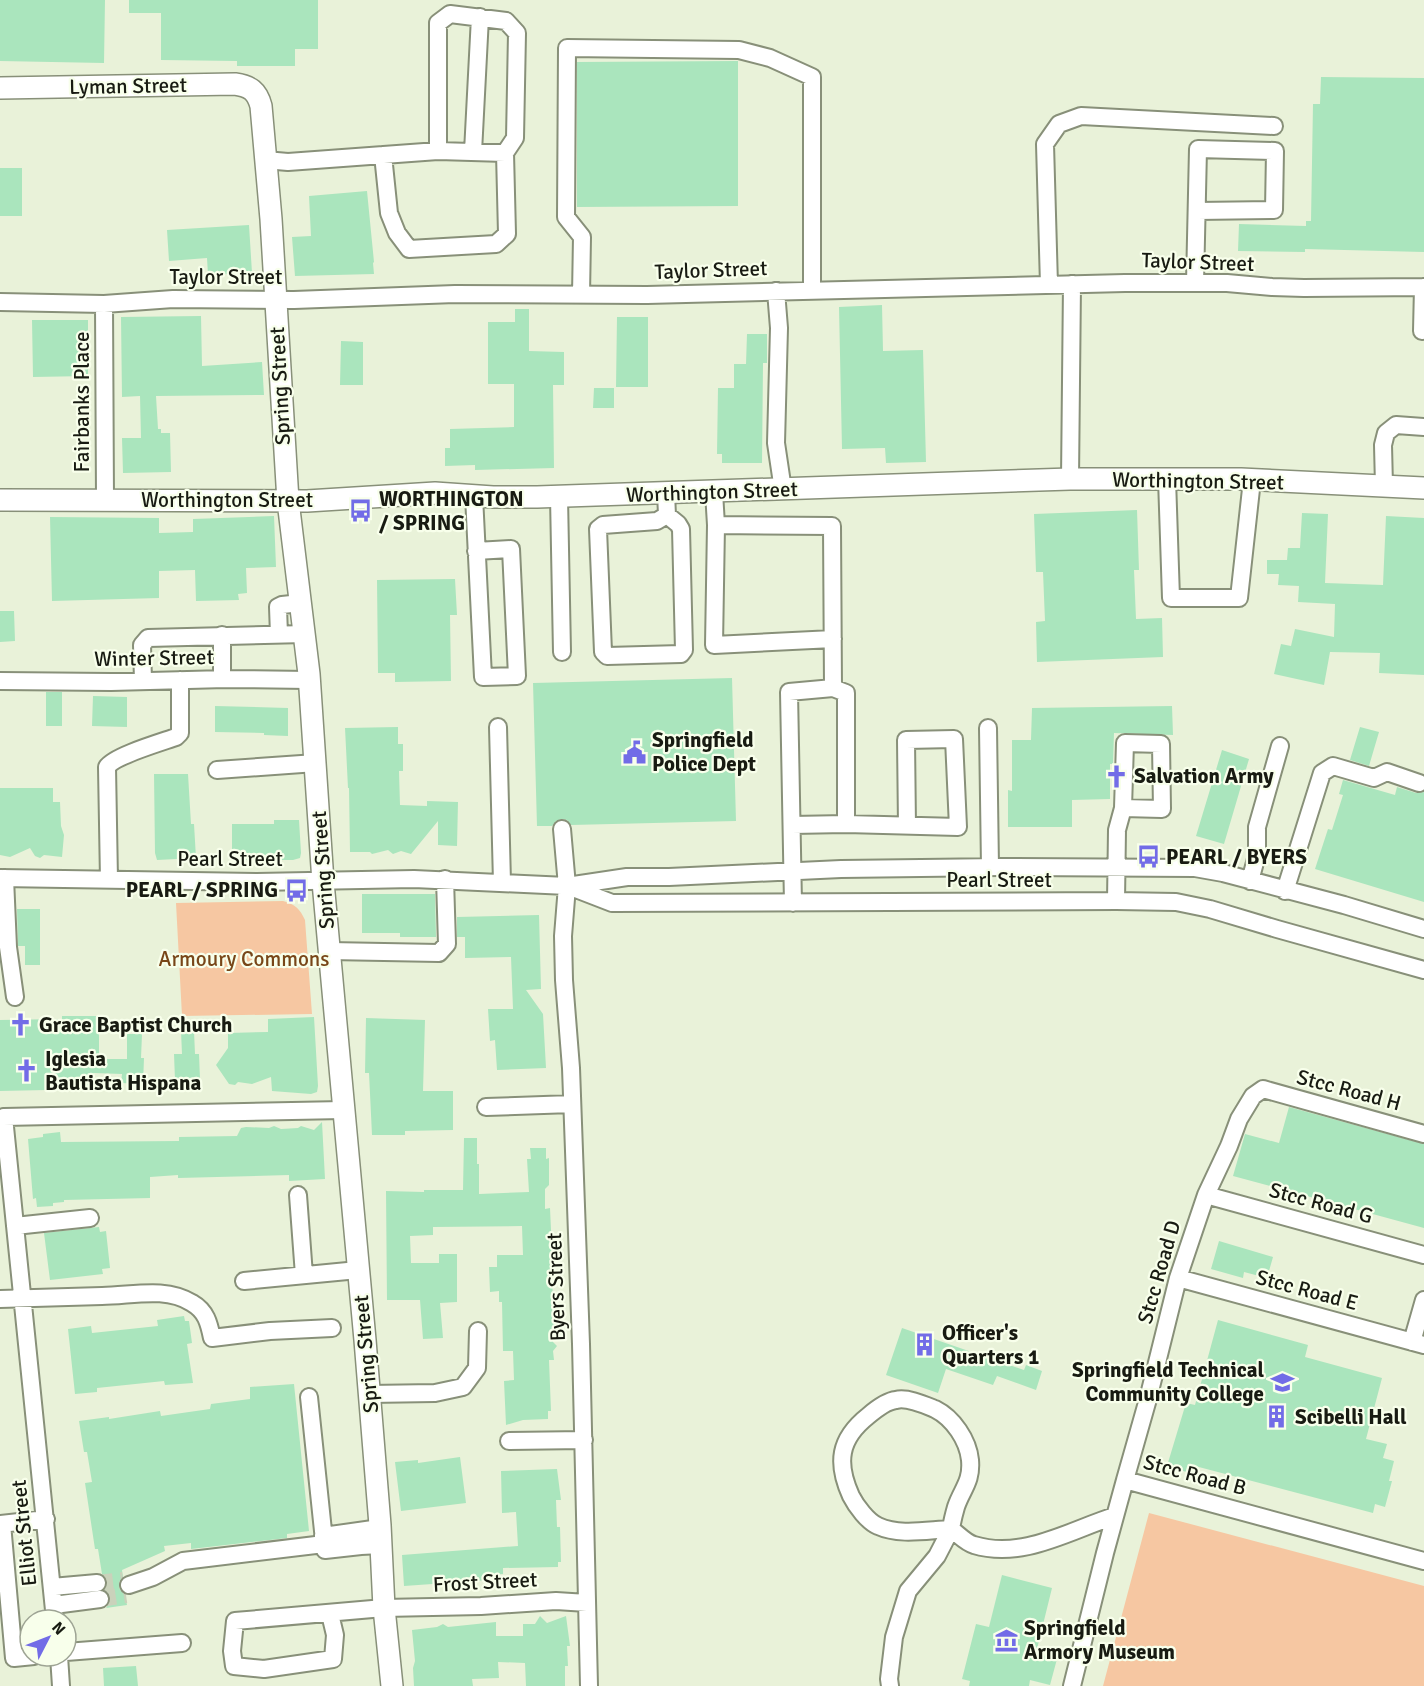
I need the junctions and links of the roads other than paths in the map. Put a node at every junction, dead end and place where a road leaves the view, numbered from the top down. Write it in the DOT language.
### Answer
graph roads {
  1 [pos="480,17"];
  2 [pos="0,88"];
  3 [pos="254,91"];
  4 [pos="1274,126"];
  5 [pos="438,151"];
  6 [pos="473,152"];
  7 [pos="505,153"];
  8 [pos="383,155"];
  9 [pos="266,160"];
  10 [pos="1197,211"];
  11 [pos="1195,283"];
  12 [pos="1072,284"];
  13 [pos="1049,285"];
  14 [pos="1423,287"];
  15 [pos="776,291"];
  16 [pos="812,291"];
  17 [pos="581,295"];
  18 [pos="276,300"];
  19 [pos="0,302"];
  20 [pos="105,304"];
  21 [pos="1422,331"];
  22 [pos="1424,427"];
  23 [pos="1167,478"];
  24 [pos="1070,479"];
  25 [pos="1252,480"];
  26 [pos="1384,486"];
  27 [pos="1424,488"];
  28 [pos="783,490"];
  29 [pos="714,492"];
  30 [pos="666,493"];
  31 [pos="474,496"];
  32 [pos="559,497"];
  33 [pos="0,500"];
  34 [pos="105,500"];
  35 [pos="288,501"];
  36 [pos="667,515"];
  37 [pos="716,525"];
  38 [pos="476,550"];
  39 [pos="301,603"];
  40 [pos="305,634"];
  41 [pos="222,635"];
  42 [pos="279,635"];
  43 [pos="833,639"];
  44 [pos="562,652"];
  45 [pos="222,679"];
  46 [pos="180,680"];
  47 [pos="309,680"];
  48 [pos="0,681"];
  49 [pos="143,681"];
  50 [pos="833,688"];
  51 [pos="498,727"];
  52 [pos="988,728"];
  53 [pos="1280,746"];
  54 [pos="316,763"];
  55 [pos="217,770"];
  56 [pos="1419,783"];
  57 [pos="1123,808"];
  58 [pos="846,824"];
  59 [pos="792,825"];
  60 [pos="907,826"];
  61 [pos="562,829"];
  62 [pos="990,867"];
  63 [pos="1115,868"];
  64 [pos="792,871"];
  65 [pos="3,878"];
  66 [pos="445,879"];
  67 [pos="109,880"];
  68 [pos="1250,881"];
  69 [pos="323,882"];
  70 [pos="501,882"];
  71 [pos="567,886"];
  72 [pos="1285,891"];
  73 [pos="1116,901"];
  74 [pos="793,903"];
  75 [pos="1424,929"];
  76 [pos="329,951"];
  77 [pos="1424,970"];
  78 [pos="15,997"];
  79 [pos="1263,1089"];
  80 [pos="572,1104"];
  81 [pos="486,1107"];
  82 [pos="343,1110"];
  83 [pos="1424,1134"];
  84 [pos="298,1194"];
  85 [pos="1206,1195"];
  86 [pos="90,1218"];
  87 [pos="15,1226"];
  88 [pos="1424,1255"];
  89 [pos="358,1270"];
  90 [pos="304,1275"];
  91 [pos="1178,1278"];
  92 [pos="244,1281"];
  93 [pos="23,1298"];
  94 [pos="0,1299"];
  95 [pos="1424,1300"];
  96 [pos="332,1328"];
  97 [pos="478,1331"];
  98 [pos="1418,1344"];
  99 [pos="369,1394"];
  100 [pos="309,1397"];
  101 [pos="584,1440"];
  102 [pos="509,1441"];
  103 [pos="1125,1480"];
  104 [pos="1115,1516"];
  105 [pos="46,1519"];
  106 [pos="1,1524"];
  107 [pos="951,1529"];
  108 [pos="380,1537"];
  109 [pos="324,1543"];
  110 [pos="1424,1561"];
  111 [pos="52,1587"];
  112 [pos="126,1587"];
  113 [pos="587,1603"];
  114 [pos="55,1608"];
  115 [pos="63,1608"];
  116 [pos="384,1608"];
  117 [pos="330,1614"];
  118 [pos="182,1642"];
  119 [pos="78,1651"];
  120 [pos="18,1658"];
  121 [pos="60,1668"];
  122 [pos="61,1686"];
  123 [pos="392,1686"];
  124 [pos="589,1686"];
  125 [pos="890,1686"];
  126 [pos="1072,1686"];
  1 -- 5 [label="street"];
  1 -- 6 [label="street"];
  1 -- 7 [label="street"];
  2 -- 3 [label="main road, Lyman Street"];
  3 -- 9 [label="main road, Spring Street"];
  4 -- 13 [label="street"];
  5 -- 6 [label="street"];
  5 -- 8 [label="street"];
  6 -- 7 [label="street"];
  7 -- 8 [label="street"];
  8 -- 9 [label="street"];
  9 -- 18 [label="main road, Spring Street"];
  10 -- 10 [label="street"];
  10 -- 11 [label="street"];
  11 -- 12 [label="street, Taylor Street"];
  11 -- 14 [label="street, Taylor Street"];
  12 -- 13 [label="street, Taylor Street"];
  12 -- 24 [label="street"];
  13 -- 16 [label="street, Taylor Street"];
  14 -- 21 [label="street"];
  15 -- 16 [label="street, Taylor Street"];
  15 -- 17 [label="street, Taylor Street"];
  15 -- 28 [label="street"];
  16 -- 17 [label="street"];
  17 -- 18 [label="street, Taylor Street"];
  18 -- 20 [label="street, Taylor Street"];
  18 -- 35 [label="main road, Spring Street"];
  19 -- 20 [label="street, Taylor Street"];
  20 -- 34 [label="street, Fairbanks Place"];
  22 -- 26 [label="street"];
  23 -- 24 [label="main road, Worthington Street"];
  23 -- 25 [label="main road, Worthington Street"];
  23 -- 25 [label="street"];
  24 -- 28 [label="main road, Worthington Street"];
  25 -- 26 [label="main road, Worthington Street"];
  26 -- 27 [label="main road, Worthington Street"];
  28 -- 29 [label="main road, Worthington Street"];
  29 -- 30 [label="main road, Worthington Street"];
  29 -- 37 [label="street"];
  30 -- 32 [label="main road, Worthington Street"];
  30 -- 36 [label="street"];
  31 -- 32 [label="main road, Worthington Street"];
  31 -- 35 [label="main road, Worthington Street"];
  31 -- 38 [label="street"];
  32 -- 44 [label="street"];
  33 -- 34 [label="main road, Worthington Street"];
  34 -- 35 [label="main road, Worthington Street"];
  35 -- 39 [label="main road, Spring Street"];
  36 -- 36 [label="street"];
  37 -- 43 [label="street"];
  37 -- 43 [label="street"];
  38 -- 38 [label="street"];
  39 -- 40 [label="main road, Spring Street"];
  39 -- 42 [label="street"];
  40 -- 42 [label="street"];
  40 -- 47 [label="main road, Spring Street"];
  41 -- 42 [label="street"];
  41 -- 45 [label="street"];
  41 -- 49 [label="street"];
  43 -- 50 [label="street"];
  45 -- 46 [label="street, Winter Street"];
  45 -- 47 [label="street, Winter Street"];
  46 -- 49 [label="street, Winter Street"];
  46 -- 67 [label="street"];
  47 -- 54 [label="main road, Spring Street"];
  48 -- 49 [label="street, Winter Street"];
  50 -- 58 [label="street"];
  50 -- 59 [label="street"];
  51 -- 70 [label="street"];
  52 -- 62 [label="street"];
  53 -- 68 [label="street"];
  54 -- 55 [label="street"];
  54 -- 69 [label="main road, Spring Street"];
  56 -- 72 [label="street"];
  57 -- 63 [label="street"];
  58 -- 59 [label="street"];
  58 -- 60 [label="street"];
  59 -- 64 [label="street"];
  60 -- 60 [label="street"];
  61 -- 71 [label="street, Byers Street"];
  62 -- 63 [label="street, Pearl Street"];
  62 -- 64 [label="street, Pearl Street"];
  63 -- 68 [label="street, Pearl Street"];
  63 -- 73 [label="street"];
  64 -- 71 [label="street, Pearl Street"];
  64 -- 74 [label="street"];
  65 -- 67 [label="street, Pearl Street"];
  65 -- 78 [label="street"];
  66 -- 69 [label="street, Pearl Street"];
  66 -- 70 [label="street, Pearl Street"];
  66 -- 76 [label="street"];
  67 -- 69 [label="street, Pearl Street"];
  68 -- 72 [label="street, Pearl Street"];
  69 -- 76 [label="main road, Spring Street"];
  70 -- 71 [label="street, Pearl Street"];
  71 -- 74 [label="street, Pearl Street"];
  71 -- 80 [label="street, Byers Street"];
  72 -- 75 [label="street, Pearl Street"];
  73 -- 74 [label="street, Pearl Street"];
  73 -- 77 [label="street, Pearl Street"];
  76 -- 82 [label="main road, Spring Street"];
  79 -- 83 [label="street, Stcc Road H"];
  79 -- 85 [label="street, Stcc Road D"];
  80 -- 81 [label="street"];
  80 -- 101 [label="street, Byers Street"];
  82 -- 87 [label="street, Elliot Street"];
  82 -- 89 [label="main road, Spring Street"];
  84 -- 90 [label="street"];
  85 -- 88 [label="street, Stcc Road G"];
  85 -- 91 [label="street, Stcc Road D"];
  86 -- 87 [label="street"];
  87 -- 93 [label="street, Elliot Street"];
  89 -- 90 [label="street"];
  89 -- 99 [label="main road, Spring Street"];
  90 -- 92 [label="street"];
  91 -- 98 [label="street, Stcc Road E"];
  91 -- 103 [label="street, Stcc Road D"];
  93 -- 94 [label="street"];
  93 -- 96 [label="street"];
  93 -- 105 [label="street, Elliot Street"];
  95 -- 98 [label="street"];
  97 -- 99 [label="street"];
  99 -- 108 [label="main road, Spring Street"];
  100 -- 109 [label="street"];
  101 -- 102 [label="street"];
  101 -- 113 [label="street, Byers Street"];
  103 -- 104 [label="street, Stcc Road B"];
  103 -- 110 [label="street, Stcc Road B"];
  104 -- 107 [label="street"];
  104 -- 126 [label="street, Stcc Road B"];
  105 -- 106 [label="street"];
  105 -- 111 [label="street, Elliot Street"];
  106 -- 120 [label="street"];
  107 -- 107 [label="street"];
  107 -- 125 [label="street"];
  108 -- 109 [label="street"];
  108 -- 116 [label="main road, Spring Street"];
  109 -- 112 [label="street"];
  111 -- 114 [label="street, Elliot Street"];
  111 -- 115 [label="street"];
  113 -- 116 [label="street, Frost Street"];
  113 -- 124 [label="street, Byers Street"];
  116 -- 117 [label="street, Frost Street"];
  116 -- 123 [label="main road, Spring Street"];
  117 -- 117 [label="street, Frost Street"];
  118 -- 119 [label="street"];
  121 -- 122 [label="street"];
}
